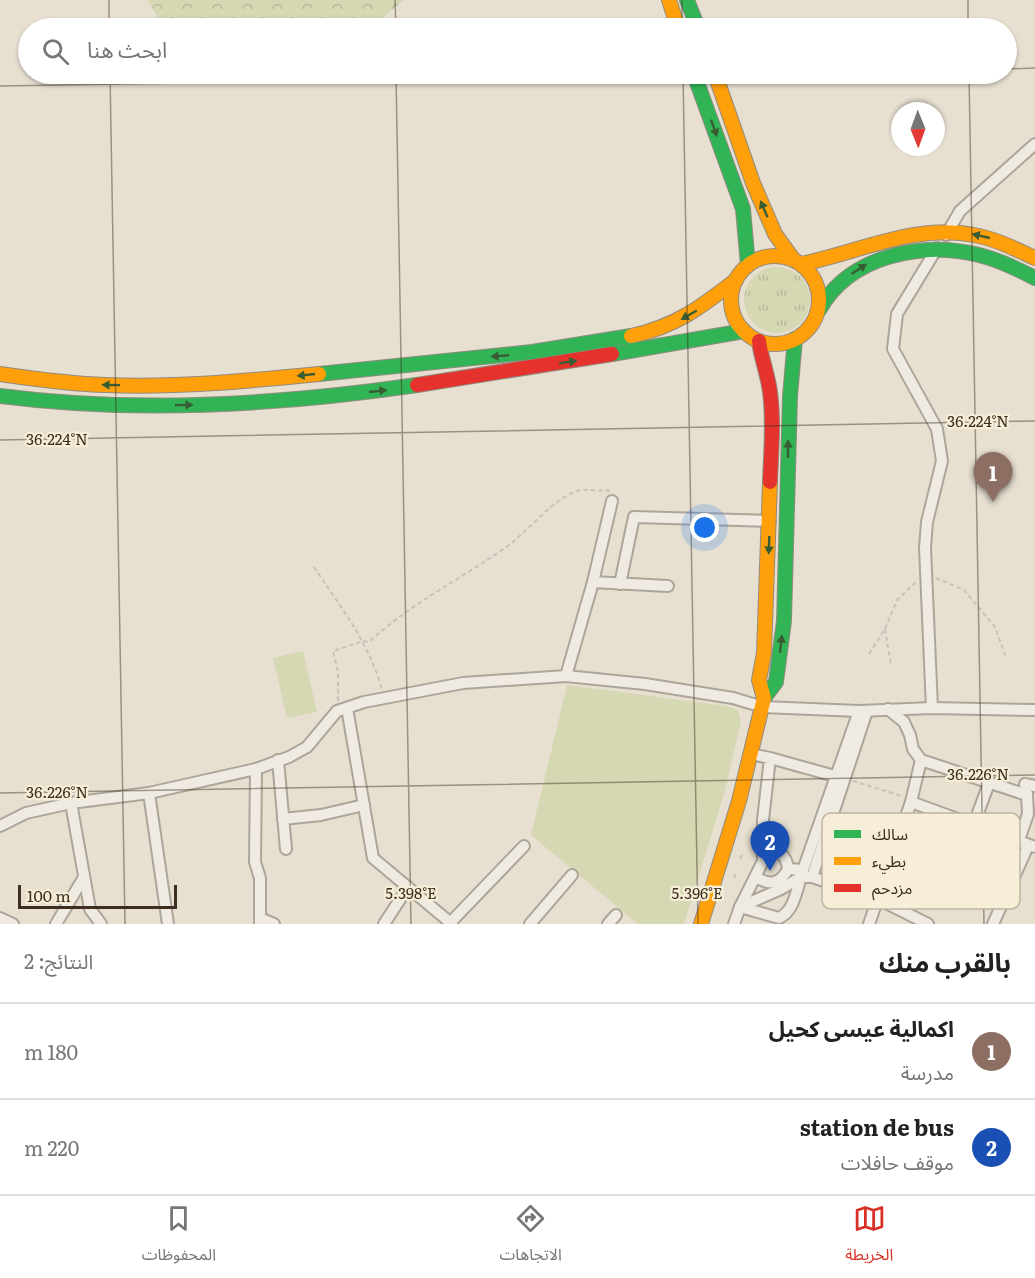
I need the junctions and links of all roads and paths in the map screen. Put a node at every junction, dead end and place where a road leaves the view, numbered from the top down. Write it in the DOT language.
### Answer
graph roads {
  1 [pos="669,0"];
  2 [pos="687,0"];
  3 [pos="675,18"];
  4 [pos="694,18"];
  5 [pos="698,84"];
  6 [pos="718,84"];
  7 [pos="1035,144"];
  8 [pos="948,232"];
  9 [pos="937,249"];
  10 [pos="1035,258"];
  11 [pos="797,262"];
  12 [pos="748,265"];
  13 [pos="1035,278"];
  14 [pos="736,280"];
  15 [pos="819,310"];
  16 [pos="744,331"];
  17 [pos="795,339"];
  18 [pos="759,341"];
  19 [pos="0,374"];
  20 [pos="0,396"];
  21 [pos="612,501"];
  22 [pos="770,521"];
  23 [pos="314,567"];
  24 [pos="926,573"];
  25 [pos="593,582"];
  26 [pos="620,584"];
  27 [pos="668,586"];
  28 [pos="885,629"];
  29 [pos="363,641"];
  30 [pos="869,654"];
  31 [pos="1006,658"];
  32 [pos="891,665"];
  33 [pos="566,676"];
  34 [pos="384,698"];
  35 [pos="764,702"];
  36 [pos="932,708"];
  37 [pos="888,709"];
  38 [pos="342,710"];
  39 [pos="1035,710"];
  40 [pos="863,711"];
  41 [pos="751,754"];
  42 [pos="770,758"];
  43 [pos="278,760"];
  44 [pos="921,760"];
  45 [pos="256,768"];
  46 [pos="840,777"];
  47 [pos="989,783"];
  48 [pos="1035,786"];
  49 [pos="148,793"];
  50 [pos="1027,795"];
  51 [pos="910,802"];
  52 [pos="71,803"];
  53 [pos="364,805"];
  54 [pos="827,813"];
  55 [pos="906,813"];
  56 [pos="942,813"];
  57 [pos="978,813"];
  58 [pos="283,819"];
  59 [pos="0,826"];
  60 [pos="822,827"];
  61 [pos="764,844"];
  62 [pos="1027,844"];
  63 [pos="524,846"];
  64 [pos="286,849"];
  65 [pos="743,852"];
  66 [pos="740,859"];
  67 [pos="1020,860"];
  68 [pos="788,869"];
  69 [pos="737,871"];
  70 [pos="572,875"];
  71 [pos="805,875"];
  72 [pos="84,877"];
  73 [pos="734,878"];
  74 [pos="756,878"];
  75 [pos="822,881"];
  76 [pos="408,887"];
  77 [pos="740,907"];
  78 [pos="874,909"];
  79 [pos="898,909"];
  80 [pos="999,909"];
  81 [pos="616,915"];
  82 [pos="0,918"];
  83 [pos="260,921"];
  84 [pos="451,923"];
  85 [pos="13,924"];
  86 [pos="56,924"];
  87 [pos="101,924"];
  88 [pos="168,924"];
  89 [pos="274,924"];
  90 [pos="384,924"];
  91 [pos="530,924"];
  92 [pos="608,924"];
  93 [pos="701,924"];
  94 [pos="735,924"];
  95 [pos="869,924"];
  96 [pos="928,924"];
  97 [pos="993,924"];
  1 -- 3 [label="main road"];
  2 -- 4 [label="main road"];
  5 -- 12 [label="main road, one-way"];
  11 -- 6 [label="main road, one-way"];
  7 -- 8 [label="street"];
  8 -- 9 [label="street"];
  10 -- 8 [label="main road, one-way"];
  8 -- 11 [label="main road"];
  9 -- 13 [label="main road"];
  15 -- 9 [label="main road, one-way"];
  9 -- 24 [label="street"];
  11 -- 12 [label="main road"];
  11 -- 15 [label="main road"];
  12 -- 14 [label="main road"];
  14 -- 16 [label="main road"];
  14 -- 19 [label="main road, one-way"];
  15 -- 17 [label="main road"];
  16 -- 18 [label="main road"];
  20 -- 16 [label="main road, one-way"];
  17 -- 18 [label="main road"];
  35 -- 17 [label="main road, one-way"];
  18 -- 22 [label="main road"];
  21 -- 25 [label="street"];
  21 -- 29 [label="path"];
  22 -- 26 [label="street"];
  22 -- 35 [label="main road, one-way"];
  23 -- 29 [label="path"];
  24 -- 28 [label="path"];
  24 -- 31 [label="path"];
  24 -- 36 [label="street"];
  25 -- 26 [label="street"];
  25 -- 33 [label="street"];
  26 -- 27 [label="street"];
  28 -- 30 [label="path"];
  28 -- 32 [label="path"];
  29 -- 34 [label="path"];
  29 -- 38 [label="path"];
  33 -- 34 [label="street"];
  33 -- 35 [label="street"];
  34 -- 38 [label="street"];
  35 -- 40 [label="street"];
  35 -- 41 [label="main road"];
  36 -- 37 [label="street"];
  36 -- 39 [label="street"];
  37 -- 40 [label="street"];
  37 -- 44 [label="street"];
  38 -- 43 [label="street"];
  38 -- 53 [label="street"];
  40 -- 46 [label="street"];
  41 -- 42 [label="street"];
  41 -- 93 [label="main road"];
  42 -- 46 [label="street"];
  42 -- 61 [label="street"];
  43 -- 45 [label="street"];
  43 -- 58 [label="street"];
  44 -- 47 [label="street"];
  44 -- 51 [label="street"];
  45 -- 49 [label="street"];
  45 -- 83 [label="street"];
  46 -- 51 [label="path"];
  46 -- 54 [label="street"];
  47 -- 50 [label="street"];
  47 -- 57 [label="street"];
  48 -- 50 [label="street"];
  49 -- 52 [label="street"];
  49 -- 88 [label="street"];
  50 -- 62 [label="street"];
  51 -- 55 [label="street"];
  51 -- 56 [label="street"];
  52 -- 59 [label="street"];
  52 -- 72 [label="street"];
  53 -- 58 [label="street"];
  53 -- 76 [label="street"];
  58 -- 64 [label="street"];
  60 -- 71 [label="street"];
  61 -- 68 [label="street"];
  61 -- 74 [label="street"];
  62 -- 67 [label="street"];
  63 -- 84 [label="street"];
  65 -- 66 [label="path"];
  68 -- 71 [label="street"];
  68 -- 74 [label="street"];
  69 -- 73 [label="path"];
  70 -- 91 [label="street"];
  71 -- 75 [label="street"];
  71 -- 77 [label="street"];
  71 -- 77 [label="street"];
  72 -- 86 [label="street"];
  72 -- 87 [label="street"];
  74 -- 77 [label="street"];
  76 -- 84 [label="street"];
  76 -- 90 [label="street"];
  77 -- 94 [label="street"];
  78 -- 95 [label="street"];
  79 -- 96 [label="street"];
  80 -- 97 [label="street"];
  81 -- 92 [label="street"];
  82 -- 85 [label="street"];
  83 -- 89 [label="street"];
}
